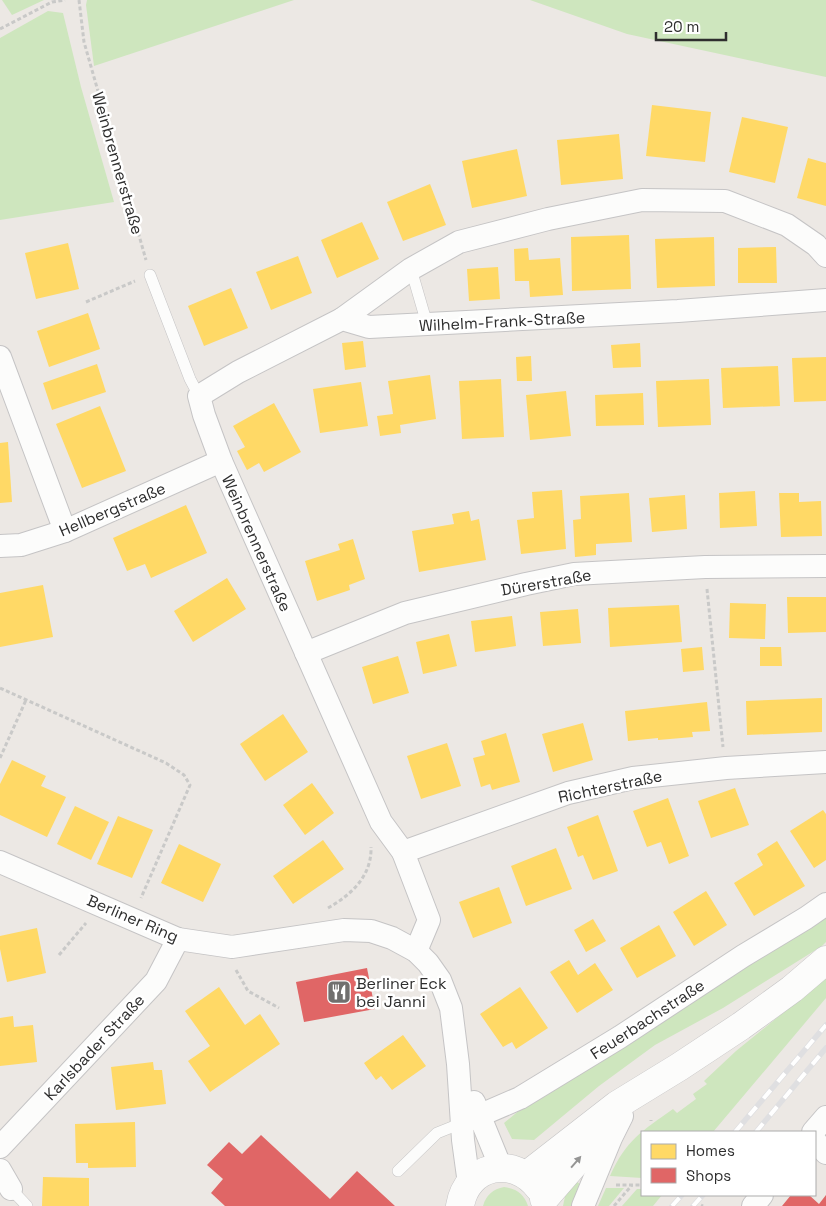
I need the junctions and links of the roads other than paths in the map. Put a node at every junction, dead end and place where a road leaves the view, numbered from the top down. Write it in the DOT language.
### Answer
graph roads {
  1 [pos="826,256"];
  2 [pos="410,269"];
  3 [pos="150,275"];
  4 [pos="826,300"];
  5 [pos="342,319"];
  6 [pos="427,324"];
  7 [pos="0,356"];
  8 [pos="199,396"];
  9 [pos="221,461"];
  10 [pos="65,531"];
  11 [pos="0,546"];
  12 [pos="826,566"];
  13 [pos="306,653"];
  14 [pos="826,762"];
  15 [pos="403,852"];
  16 [pos="0,862"];
  17 [pos="826,904"];
  18 [pos="178,939"];
  19 [pos="416,951"];
  20 [pos="826,960"];
  21 [pos="680,1067"];
  22 [pos="622,1116"];
  23 [pos="826,1117"];
  24 [pos="471,1119"];
  25 [pos="815,1131"];
  26 [pos="816,1142"];
  27 [pos="0,1147"];
  28 [pos="826,1153"];
  29 [pos="398,1171"];
  30 [pos="514,1171"];
  31 [pos="5,1179"];
  32 [pos="464,1195"];
  33 [pos="761,1196"];
  34 [pos="545,1202"];
  35 [pos="27,1206"];
  36 [pos="583,1206"];
  37 [pos="753,1206"];
  1 -- 2 [label="street"];
  2 -- 5 [label="street"];
  2 -- 6 [label="lane"];
  3 -- 8 [label="lane, Weinbrennerstraße"];
  4 -- 6 [label="street, Wilhelm-Frank-Straße"];
  5 -- 6 [label="street, Wilhelm-Frank-Straße"];
  5 -- 8 [label="street"];
  7 -- 10 [label="street"];
  8 -- 9 [label="street, Weinbrennerstraße"];
  9 -- 10 [label="street, Hellbergstraße"];
  9 -- 13 [label="street, Weinbrennerstraße"];
  10 -- 11 [label="street, Hellbergstraße"];
  12 -- 13 [label="street, Dürerstraße"];
  13 -- 15 [label="street, Weinbrennerstraße"];
  14 -- 15 [label="street, Richterstraße"];
  15 -- 19 [label="street, Weinbrennerstraße"];
  16 -- 18 [label="street, Berliner Ring"];
  17 -- 24 [label="street, Feuerbachstraße"];
  18 -- 19 [label="street, Berliner Ring"];
  18 -- 27 [label="street, Karlsbader Straße"];
  19 -- 24 [label="street"];
  20 -- 21 [label="street"];
  21 -- 22 [label="street"];
  21 -- 30 [label="street"];
  34 -- 22 [label="street, one-way"];
  22 -- 36 [label="street"];
  23 -- 25 [label="street"];
  24 -- 29 [label="lane"];
  24 -- 30 [label="street"];
  24 -- 32 [label="street"];
  26 -- 28 [label="street"];
  30 -- 32 [label="street"];
  30 -- 34 [label="street"];
  31 -- 35 [label="lane"];
  33 -- 37 [label="street"];
}
